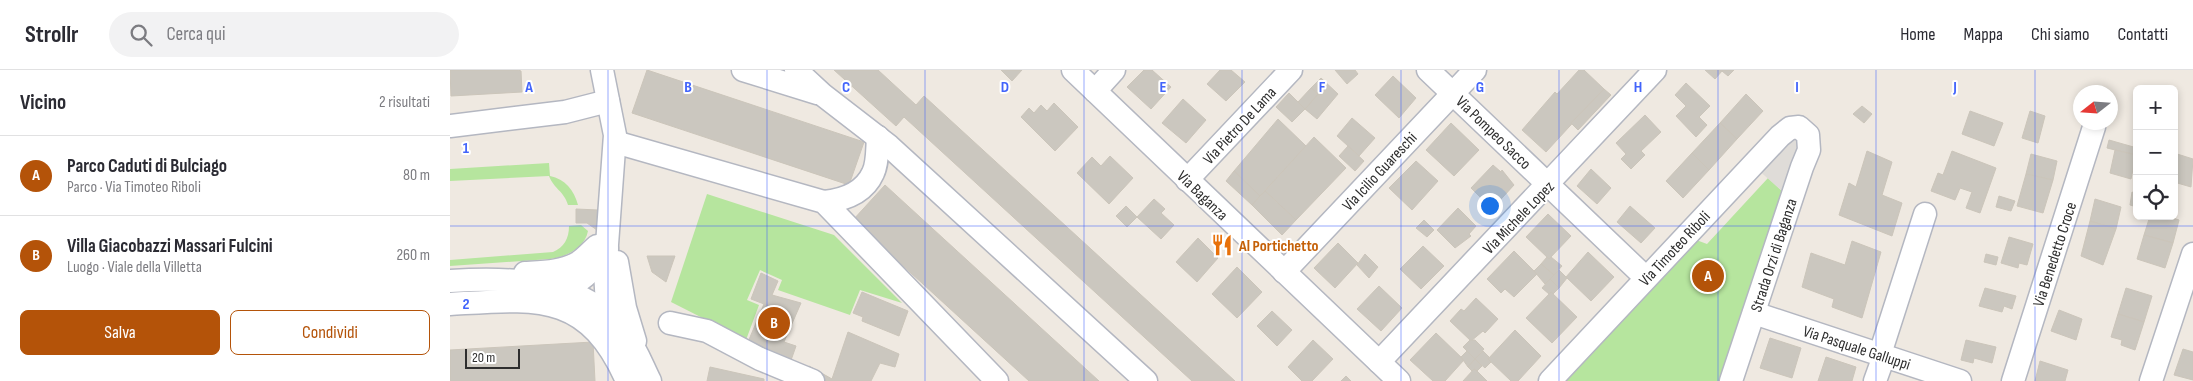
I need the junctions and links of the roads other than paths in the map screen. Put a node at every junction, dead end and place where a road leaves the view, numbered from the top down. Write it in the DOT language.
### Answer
graph roads {
  1 [pos="602,70"];
  2 [pos="742,70"];
  3 [pos="796,70"];
  4 [pos="1073,70"];
  5 [pos="1114,70"];
  6 [pos="1291,70"];
  7 [pos="1428,70"];
  8 [pos="1475,70"];
  9 [pos="1655,70"];
  10 [pos="1095,91"];
  11 [pos="1452,93"];
  12 [pos="823,95"];
  13 [pos="608,101"];
  14 [pos="450,126"];
  15 [pos="1805,130"];
  16 [pos="2093,130"];
  17 [pos="878,138"];
  18 [pos="615,142"];
  19 [pos="1187,180"];
  20 [pos="1548,184"];
  21 [pos="824,202"];
  22 [pos="1925,214"];
  23 [pos="608,243"];
  24 [pos="2193,254"];
  25 [pos="1284,272"];
  26 [pos="494,278"];
  27 [pos="1646,278"];
  28 [pos="450,281"];
  29 [pos="565,289"];
  30 [pos="450,296"];
  31 [pos="450,304"];
  32 [pos="1754,313"];
  33 [pos="607,315"];
  34 [pos="670,323"];
  35 [pos="614,353"];
  36 [pos="1882,355"];
  37 [pos="1379,362"];
  38 [pos="641,379"];
  39 [pos="813,381"];
  40 [pos="997,381"];
  41 [pos="1146,381"];
  42 [pos="1399,381"];
  43 [pos="1550,381"];
  44 [pos="1731,381"];
  45 [pos="1875,381"];
  46 [pos="1960,381"];
  47 [pos="2013,381"];
  48 [pos="2151,381"];
  1 -- 13 [label="street"];
  2 -- 12 [label="street"];
  3 -- 12 [label="street"];
  4 -- 10 [label="street, Via Baganza"];
  5 -- 10 [label="street"];
  6 -- 19 [label="street, Via Pietro De Lama"];
  7 -- 11 [label="street, Via Pompeo Sacco"];
  8 -- 11 [label="street, Via Icilio Guareschi"];
  9 -- 20 [label="street, Via Michele Lopez"];
  10 -- 19 [label="street, Via Baganza"];
  11 -- 20 [label="street, Via Pompeo Sacco"];
  11 -- 25 [label="street, Via Icilio Guareschi"];
  12 -- 17 [label="street"];
  13 -- 14 [label="street"];
  13 -- 18 [label="street"];
  15 -- 27 [label="street, Via Timoteo Riboli"];
  15 -- 32 [label="street, Strada Orzi di Baganza"];
  16 -- 47 [label="street, Via Benedetto Croce"];
  17 -- 21 [label="street"];
  17 -- 41 [label="street"];
  18 -- 21 [label="street"];
  18 -- 23 [label="street"];
  19 -- 25 [label="street, Via Baganza"];
  20 -- 27 [label="street, Via Pompeo Sacco"];
  20 -- 37 [label="street, Via Michele Lopez"];
  21 -- 40 [label="street"];
  22 -- 36 [label="street"];
  23 -- 26 [label="street"];
  23 -- 29 [label="street"];
  23 -- 33 [label="street"];
  23 -- 38 [label="street"];
  24 -- 48 [label="street"];
  25 -- 37 [label="street, Via Baganza"];
  26 -- 28 [label="street"];
  26 -- 29 [label="street"];
  27 -- 43 [label="street, Via Timoteo Riboli"];
  29 -- 30 [label="street"];
  29 -- 33 [label="street"];
  31 -- 35 [label="street"];
  32 -- 36 [label="street, Via Pasquale Galluppi"];
  32 -- 44 [label="street, Strada Orzi di Baganza"];
  33 -- 35 [label="street"];
  33 -- 38 [label="street"];
  34 -- 39 [label="street"];
  35 -- 38 [label="street"];
  36 -- 45 [label="street"];
  36 -- 46 [label="street, Via Pasquale Galluppi"];
  37 -- 42 [label="street, Via Baganza"];
}
